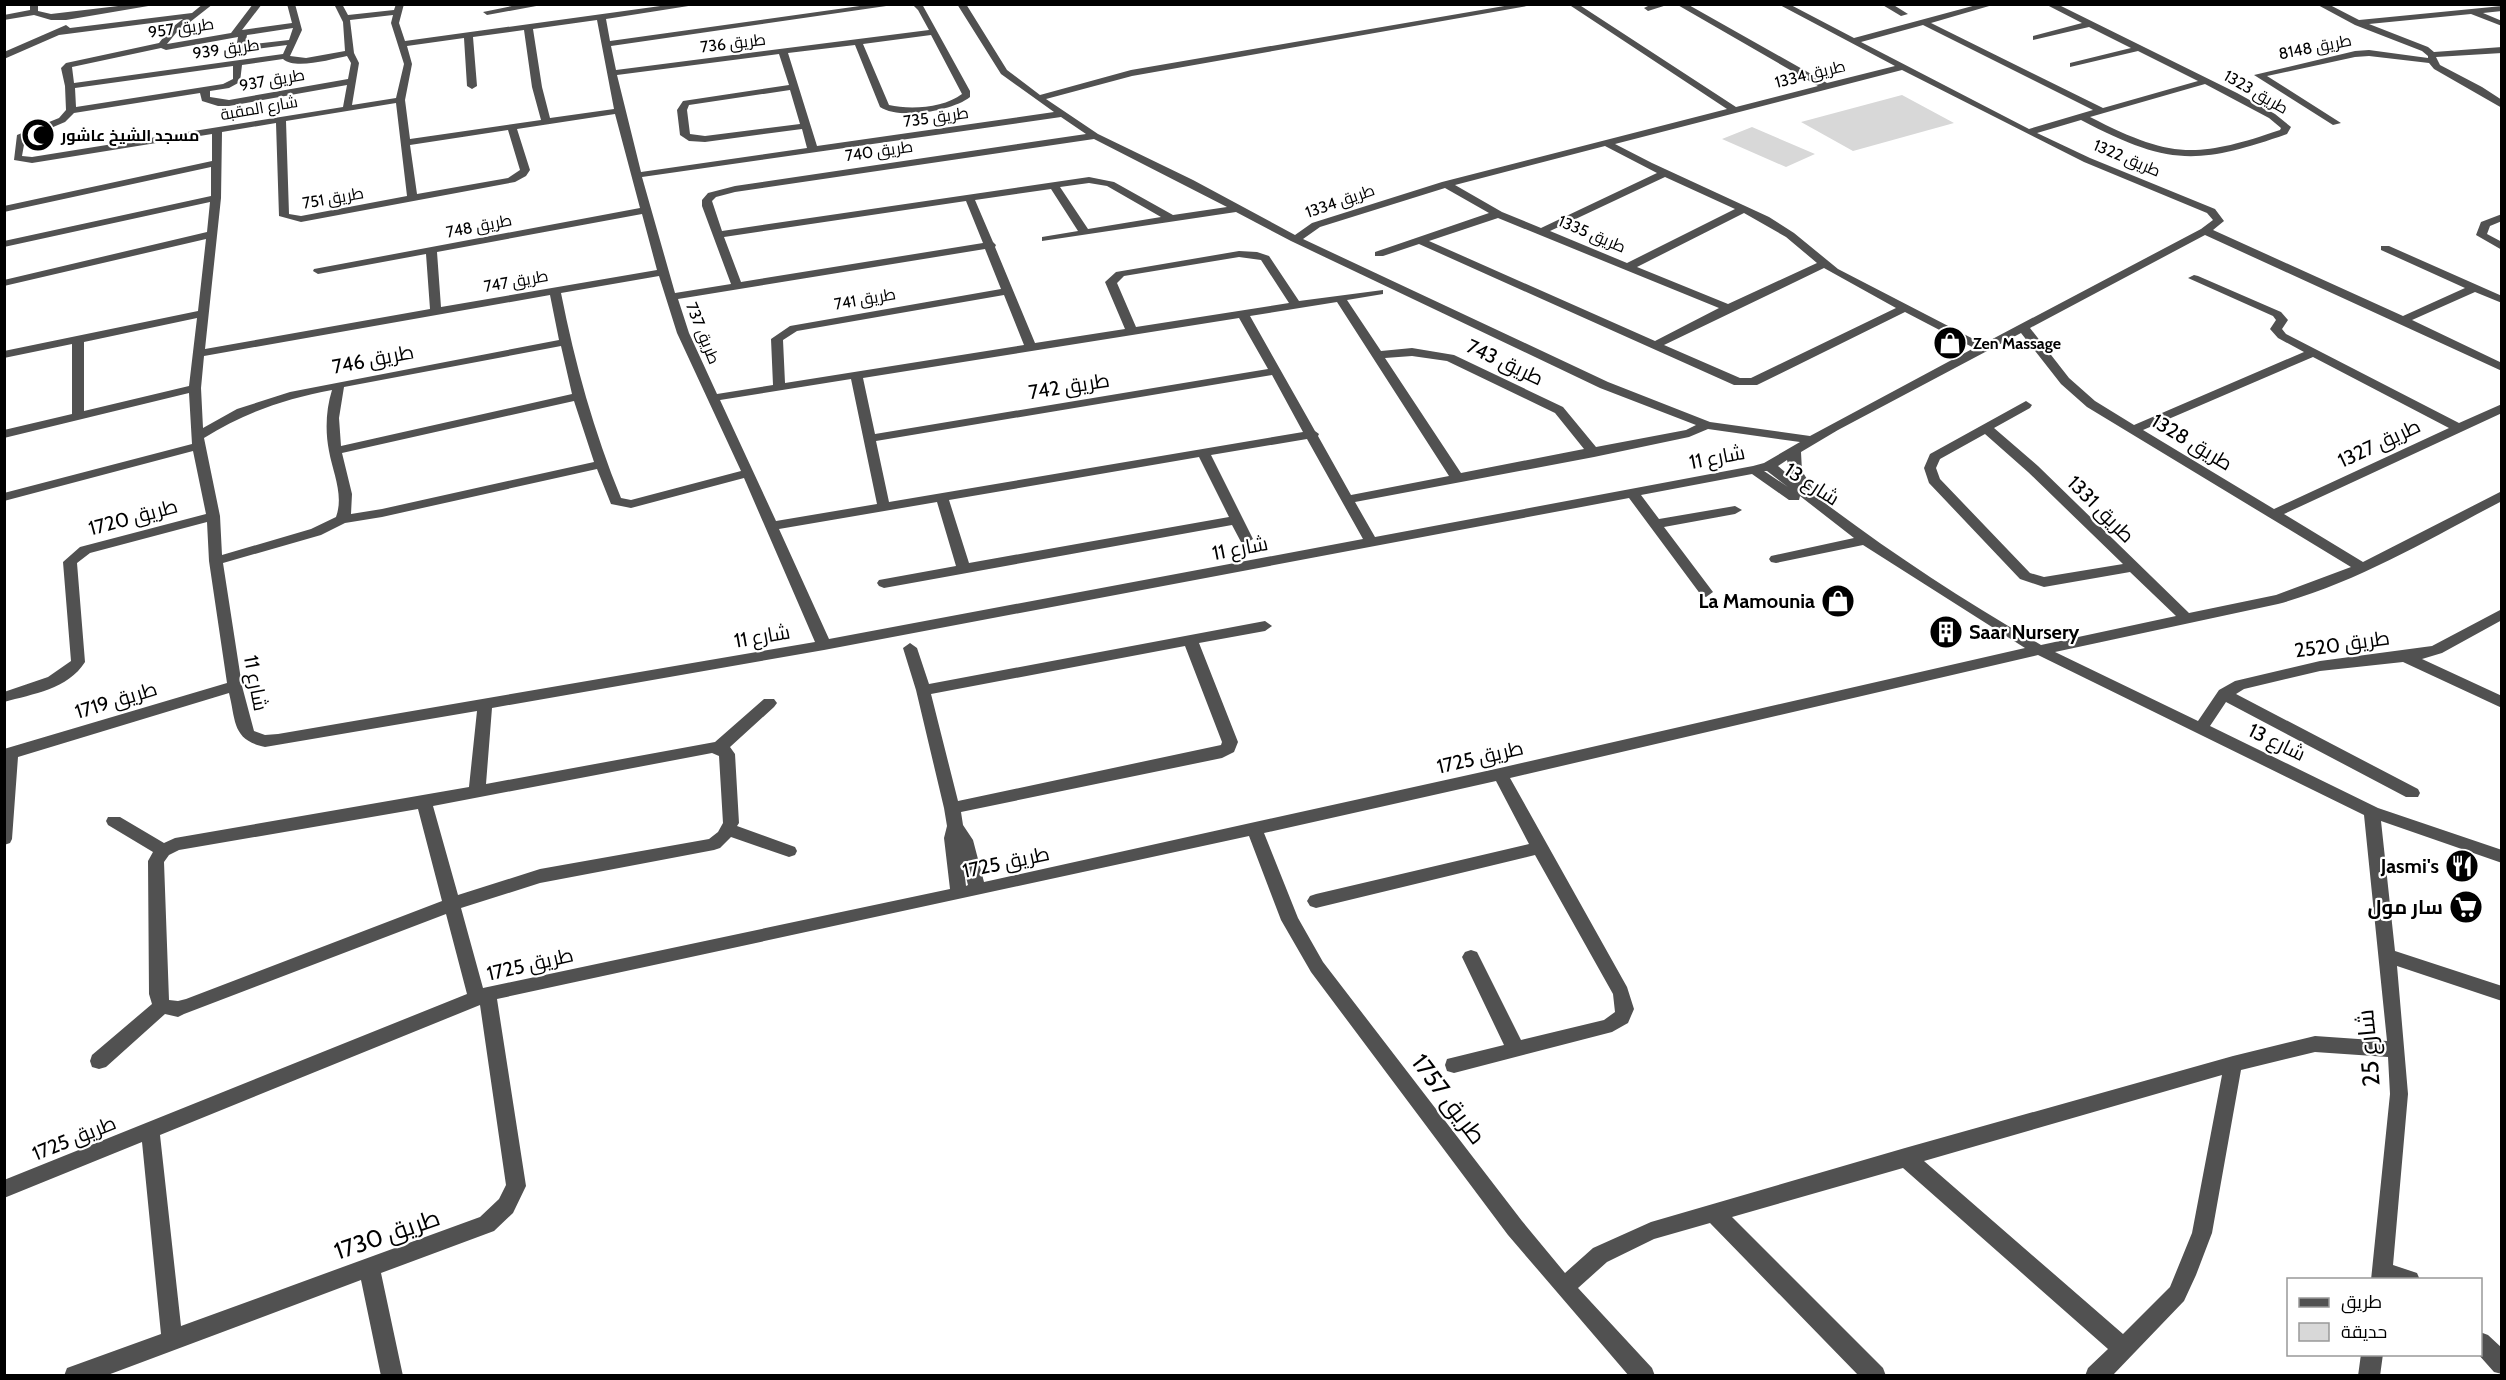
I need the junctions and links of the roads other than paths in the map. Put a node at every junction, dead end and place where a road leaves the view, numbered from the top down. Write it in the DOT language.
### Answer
graph roads {
  1 [pos="156,4"];
  2 [pos="209,4"];
  3 [pos="258,4"];
  4 [pos="291,4"];
  5 [pos="338,4"];
  6 [pos="543,4"];
  7 [pos="697,4"];
  8 [pos="896,4"];
  9 [pos="916,4"];
  10 [pos="961,4"];
  11 [pos="1534,4"];
  12 [pos="1572,4"];
  13 [pos="1666,4"];
  14 [pos="1680,4"];
  15 [pos="1782,4"];
  16 [pos="1885,4"];
  17 [pos="1992,4"];
  18 [pos="2049,4"];
  19 [pos="2320,4"];
  20 [pos="1977,6"];
  21 [pos="123,7"];
  22 [pos="34,8"];
  23 [pos="399,8"];
  24 [pos="486,8"];
  25 [pos="1648,8"];
  26 [pos="2502,8"];
  27 [pos="2473,12"];
  28 [pos="1904,14"];
  29 [pos="78,15"];
  30 [pos="196,15"];
  31 [pos="601,17"];
  32 [pos="4,18"];
  33 [pos="345,18"];
  34 [pos="1923,22"];
  35 [pos="2358,23"];
  36 [pos="2089,24"];
  37 [pos="2502,24"];
  38 [pos="297,26"];
  39 [pos="528,27"];
  40 [pos="58,32"];
  41 [pos="239,32"];
  42 [pos="492,32"];
  43 [pos="934,32"];
  44 [pos="468,35"];
  45 [pos="2036,38"];
  46 [pos="1853,41"];
  47 [pos="293,42"];
  48 [pos="858,42"];
  49 [pos="403,44"];
  50 [pos="607,44"];
  51 [pos="162,45"];
  52 [pos="2139,48"];
  53 [pos="2502,50"];
  54 [pos="783,52"];
  55 [pos="350,54"];
  56 [pos="4,56"];
  57 [pos="286,56"];
  58 [pos="2432,58"];
  59 [pos="238,62"];
  60 [pos="2073,65"];
  61 [pos="1902,68"];
  62 [pos="169,72"];
  63 [pos="612,73"];
  64 [pos="353,81"];
  65 [pos="2207,81"];
  66 [pos="70,86"];
  67 [pos="472,86"];
  68 [pos="794,87"];
  69 [pos="1827,87"];
  70 [pos="205,90"];
  71 [pos="172,95"];
  72 [pos="1039,98"];
  73 [pos="400,100"];
  74 [pos="2502,105"];
  75 [pos="346,108"];
  76 [pos="1735,110"];
  77 [pos="71,111"];
  78 [pos="619,111"];
  79 [pos="2104,112"];
  80 [pos="1063,114"];
  81 [pos="2084,118"];
  82 [pos="281,120"];
  83 [pos="546,122"];
  84 [pos="2336,123"];
  85 [pos="804,126"];
  86 [pos="512,127"];
  87 [pos="217,130"];
  88 [pos="2028,132"];
  89 [pos="1095,136"];
  90 [pos="404,143"];
  91 [pos="1607,143"];
  92 [pos="950,144"];
  93 [pos="813,150"];
  94 [pos="215,163"];
  95 [pos="1665,173"];
  96 [pos="638,175"];
  97 [pos="1053,184"];
  98 [pos="1446,184"];
  99 [pos="216,198"];
  100 [pos="969,198"];
  101 [pos="412,199"];
  102 [pos="1239,208"];
  103 [pos="4,209"];
  104 [pos="1744,209"];
  105 [pos="646,210"];
  106 [pos="1498,214"];
  107 [pos="2500,218"];
  108 [pos="1172,219"];
  109 [pos="1542,231"];
  110 [pos="2205,231"];
  111 [pos="1085,233"];
  112 [pos="212,234"];
  113 [pos="718,235"];
  114 [pos="1046,238"];
  115 [pos="1295,239"];
  116 [pos="1418,240"];
  117 [pos="4,244"];
  118 [pos="991,245"];
  119 [pos="2502,247"];
  120 [pos="2385,248"];
  121 [pos="431,250"];
  122 [pos="1379,254"];
  123 [pos="1824,264"];
  124 [pos="1628,267"];
  125 [pos="318,271"];
  126 [pos="663,272"];
  127 [pos="2194,278"];
  128 [pos="4,284"];
  129 [pos="737,286"];
  130 [pos="2474,288"];
  131 [pos="555,291"];
  132 [pos="1008,291"];
  133 [pos="1379,292"];
  134 [pos="671,297"];
  135 [pos="1340,298"];
  136 [pos="2502,300"];
  137 [pos="1296,305"];
  138 [pos="1728,308"];
  139 [pos="1904,308"];
  140 [pos="436,311"];
  141 [pos="204,313"];
  142 [pos="1243,314"];
  143 [pos="2403,320"];
  144 [pos="2023,327"];
  145 [pos="1131,330"];
  146 [pos="78,339"];
  147 [pos="565,342"];
  148 [pos="1655,345"];
  149 [pos="1030,346"];
  150 [pos="1983,348"];
  151 [pos="2313,352"];
  152 [pos="198,354"];
  153 [pos="4,355"];
  154 [pos="1378,355"];
  155 [pos="2502,368"];
  156 [pos="1276,371"];
  157 [pos="856,374"];
  158 [pos="339,385"];
  159 [pos="779,386"];
  160 [pos="195,388"];
  161 [pos="580,396"];
  162 [pos="712,398"];
  163 [pos="2026,405"];
  164 [pos="2499,411"];
  165 [pos="78,417"];
  166 [pos="1707,425"];
  167 [pos="1986,428"];
  168 [pos="2459,428"];
  169 [pos="2133,430"];
  170 [pos="4,434"];
  171 [pos="1313,434"];
  172 [pos="868,439"];
  173 [pos="1809,440"];
  174 [pos="198,441"];
  175 [pos="1796,448"];
  176 [pos="335,451"];
  177 [pos="1203,453"];
  178 [pos="1594,453"];
  179 [pos="602,464"];
  180 [pos="1761,468"];
  181 [pos="748,473"];
  182 [pos="1458,478"];
  183 [pos="1632,493"];
  184 [pos="2502,495"];
  185 [pos="4,497"];
  186 [pos="942,498"];
  187 [pos="1349,499"];
  188 [pos="1815,501"];
  189 [pos="884,508"];
  190 [pos="1735,510"];
  191 [pos="2274,514"];
  192 [pos="213,516"];
  193 [pos="342,519"];
  194 [pos="1237,520"];
  195 [pos="1655,524"];
  196 [pos="772,526"];
  197 [pos="1849,529"];
  198 [pos="1246,539"];
  199 [pos="1865,540"];
  200 [pos="1372,543"];
  201 [pos="1776,559"];
  202 [pos="216,561"];
  203 [pos="2131,567"];
  204 [pos="2362,568"];
  205 [pos="964,569"];
  206 [pos="884,583"];
  207 [pos="1706,592"];
  208 [pos="2502,614"];
  209 [pos="2187,619"];
  210 [pos="1265,626"];
  211 [pos="1190,640"];
  212 [pos="824,645"];
  213 [pos="910,648"];
  214 [pos="2039,650"];
  215 [pos="2404,656"];
  216 [pos="236,686"];
  217 [pos="924,690"];
  218 [pos="2224,694"];
  219 [pos="4,698"];
  220 [pos="768,703"];
  221 [pos="2502,703"];
  222 [pos="485,704"];
  223 [pos="2201,728"];
  224 [pos="719,748"];
  225 [pos="7,755"];
  226 [pos="1500,774"];
  227 [pos="477,791"];
  228 [pos="2412,793"];
  229 [pos="424,802"];
  230 [pos="952,807"];
  231 [pos="2372,812"];
  232 [pos="114,821"];
  233 [pos="955,826"];
  234 [pos="1254,828"];
  235 [pos="729,830"];
  236 [pos="4,839"];
  237 [pos="1539,848"];
  238 [pos="163,851"];
  239 [pos="789,851"];
  240 [pos="2502,857"];
  241 [pos="978,890"];
  242 [pos="959,894"];
  243 [pos="1316,901"];
  244 [pos="451,906"];
  245 [pos="2386,955"];
  246 [pos="1471,957"];
  247 [pos="2502,994"];
  248 [pos="482,996"];
  249 [pos="162,1006"];
  250 [pos="1516,1050"];
  251 [pos="2397,1050"];
  252 [pos="99,1061"];
  253 [pos="2233,1064"];
  254 [pos="1454,1065"];
  255 [pos="150,1131"];
  256 [pos="1905,1157"];
  257 [pos="4,1189"];
  258 [pos="1713,1212"];
  259 [pos="369,1267"];
  260 [pos="2382,1275"];
  261 [pos="2399,1278"];
  262 [pos="1564,1287"];
  263 [pos="172,1339"];
  264 [pos="2482,1343"];
  265 [pos="2123,1348"];
  266 [pos="2372,1356"];
  267 [pos="2502,1364"];
  268 [pos="113,1368"];
  269 [pos="75,1376"];
  270 [pos="392,1376"];
  271 [pos="1644,1376"];
  272 [pos="1875,1376"];
  273 [pos="2096,1376"];
  274 [pos="2369,1376"];
  1 -- 21 [label="street"];
  2 -- 30 [label="street"];
  3 -- 41 [label="street"];
  4 -- 38 [label="street"];
  5 -- 33 [label="street"];
  6 -- 24 [label="street"];
  7 -- 31 [label="street"];
  8 -- 50 [label="street, طريق 736"];
  9 -- 43 [label="street"];
  10 -- 72 [label="street"];
  11 -- 72 [label="street"];
  12 -- 76 [label="street"];
  13 -- 25 [label="street"];
  14 -- 69 [label="street"];
  15 -- 46 [label="street, طريق 1322"];
  16 -- 28 [label="street"];
  17 -- 20 [label="street"];
  18 -- 36 [label="street, طريق 1323"];
  19 -- 35 [label="street"];
  20 -- 34 [label="street"];
  21 -- 29 [label="street"];
  22 -- 29 [label="street"];
  22 -- 32 [label="street"];
  23 -- 33 [label="street"];
  23 -- 49 [label="street"];
  24 -- 42 [label="street"];
  26 -- 27 [label="street"];
  27 -- 35 [label="street"];
  27 -- 37 [label="street"];
  29 -- 40 [label="street"];
  30 -- 40 [label="street"];
  30 -- 51 [label="street"];
  31 -- 39 [label="street"];
  31 -- 50 [label="street, طريق 737"];
  33 -- 55 [label="street"];
  34 -- 46 [label="street"];
  34 -- 79 [label="street"];
  35 -- 58 [label="street"];
  36 -- 45 [label="street"];
  36 -- 52 [label="street, طريق 1323"];
  38 -- 41 [label="street, طريق 957"];
  38 -- 47 [label="street"];
  39 -- 42 [label="street"];
  39 -- 83 [label="street"];
  40 -- 56 [label="street"];
  41 -- 47 [label="street"];
  41 -- 51 [label="street, طريق 957"];
  42 -- 44 [label="street"];
  43 -- 48 [label="street, طريق 736"];
  43 -- 48 [label="street"];
  44 -- 49 [label="street"];
  44 -- 67 [label="street"];
  46 -- 61 [label="street, طريق 1322"];
  47 -- 57 [label="street"];
  48 -- 54 [label="street, طريق 736"];
  49 -- 73 [label="street"];
  50 -- 63 [label="street, طريق 737"];
  51 -- 66 [label="street, طريق 957"];
  52 -- 60 [label="street"];
  52 -- 65 [label="street, طريق 1323"];
  53 -- 58 [label="street"];
  54 -- 63 [label="street, طريق 736"];
  54 -- 68 [label="street"];
  55 -- 57 [label="street"];
  55 -- 64 [label="street"];
  57 -- 59 [label="street, طريق 939"];
  58 -- 74 [label="street"];
  58 -- 84 [label="street, طريق 8148"];
  59 -- 62 [label="street, طريق 939"];
  59 -- 70 [label="street, طريق 937"];
  61 -- 69 [label="street, طريق 1334"];
  61 -- 88 [label="street, طريق 1322"];
  62 -- 66 [label="street, طريق 939"];
  62 -- 71 [label="street, طريق 939"];
  63 -- 78 [label="street, طريق 737"];
  64 -- 70 [label="street, طريق 937"];
  64 -- 75 [label="street"];
  65 -- 79 [label="street"];
  65 -- 81 [label="street, طريق 1323"];
  66 -- 77 [label="street"];
  68 -- 85 [label="street"];
  68 -- 85 [label="street"];
  69 -- 76 [label="street, طريق 1334"];
  70 -- 71 [label="street, طريق 937"];
  71 -- 77 [label="street, طريق 937"];
  72 -- 80 [label="street"];
  73 -- 75 [label="street, شارع المقبة"];
  73 -- 90 [label="street"];
  75 -- 82 [label="street, شارع المقبة"];
  76 -- 91 [label="street, طريق 1334"];
  77 -- 87 [label="street, شارع المقبة"];
  78 -- 83 [label="street"];
  78 -- 96 [label="street, طريق 737"];
  79 -- 81 [label="street"];
  80 -- 89 [label="street"];
  80 -- 92 [label="street, طريق 735"];
  81 -- 88 [label="street"];
  82 -- 87 [label="street, شارع المقبة"];
  82 -- 101 [label="street, طريق 751"];
  83 -- 86 [label="street"];
  85 -- 93 [label="street"];
  86 -- 90 [label="street"];
  86 -- 101 [label="street, طريق 751"];
  87 -- 94 [label="street, شارع 11"];
  88 -- 110 [label="street, طريق 1322"];
  89 -- 92 [label="street, طريق 740"];
  89 -- 102 [label="street"];
  90 -- 101 [label="street"];
  91 -- 95 [label="street"];
  91 -- 98 [label="street, طريق 1334"];
  92 -- 93 [label="street, طريق 735"];
  92 -- 113 [label="street, طريق 740"];
  93 -- 96 [label="street, طريق 735"];
  94 -- 99 [label="street, شارع 11"];
  94 -- 103 [label="street"];
  95 -- 104 [label="street"];
  95 -- 109 [label="street"];
  96 -- 105 [label="street, طريق 737"];
  97 -- 100 [label="street"];
  97 -- 108 [label="street"];
  97 -- 111 [label="street"];
  98 -- 106 [label="street, طريق 1335"];
  98 -- 115 [label="street, طريق 1334"];
  99 -- 112 [label="street, شارع 11"];
  99 -- 117 [label="street"];
  100 -- 113 [label="street"];
  100 -- 118 [label="street"];
  102 -- 108 [label="street"];
  102 -- 115 [label="street"];
  104 -- 123 [label="street"];
  104 -- 124 [label="street"];
  105 -- 121 [label="street, طريق 748"];
  105 -- 126 [label="street, طريق 737"];
  106 -- 109 [label="street, طريق 1335"];
  106 -- 116 [label="street"];
  107 -- 119 [label="street"];
  108 -- 111 [label="street"];
  109 -- 124 [label="street, طريق 1335"];
  110 -- 143 [label="street"];
  110 -- 144 [label="street"];
  111 -- 114 [label="street"];
  112 -- 128 [label="street"];
  112 -- 141 [label="street, شارع 11"];
  113 -- 129 [label="street, طريق 740"];
  115 -- 166 [label="street, طريق 1334"];
  116 -- 122 [label="street"];
  116 -- 148 [label="street"];
  118 -- 129 [label="street"];
  118 -- 132 [label="street"];
  120 -- 130 [label="street"];
  121 -- 125 [label="street, طريق 748"];
  121 -- 140 [label="street"];
  123 -- 138 [label="street"];
  123 -- 139 [label="street"];
  124 -- 138 [label="street, طريق 1335"];
  126 -- 131 [label="street, طريق 747"];
  126 -- 134 [label="street, طريق 737"];
  127 -- 151 [label="street"];
  129 -- 134 [label="street"];
  130 -- 136 [label="street"];
  130 -- 143 [label="street"];
  131 -- 140 [label="street, طريق 747"];
  131 -- 147 [label="street"];
  132 -- 149 [label="street"];
  132 -- 159 [label="street, طريق 741"];
  133 -- 135 [label="street"];
  134 -- 162 [label="street, طريق 737"];
  135 -- 137 [label="street"];
  135 -- 154 [label="street"];
  137 -- 142 [label="street"];
  137 -- 145 [label="street"];
  138 -- 148 [label="street"];
  139 -- 148 [label="street"];
  139 -- 150 [label="street"];
  140 -- 152 [label="street, طريق 747"];
  141 -- 146 [label="street"];
  141 -- 152 [label="street, شارع 11"];
  142 -- 145 [label="street"];
  142 -- 156 [label="street"];
  143 -- 155 [label="street"];
  144 -- 150 [label="street"];
  144 -- 169 [label="street, طريق 1328"];
  145 -- 149 [label="street"];
  146 -- 153 [label="street"];
  146 -- 165 [label="street"];
  147 -- 158 [label="street, طريق 746"];
  147 -- 161 [label="street"];
  149 -- 157 [label="street"];
  150 -- 173 [label="street"];
  151 -- 168 [label="street"];
  151 -- 169 [label="street"];
  152 -- 160 [label="street, شارع 11"];
  154 -- 178 [label="street, طريق 743"];
  154 -- 182 [label="street"];
  156 -- 171 [label="street"];
  156 -- 172 [label="street, طريق 742"];
  157 -- 159 [label="street"];
  157 -- 172 [label="street"];
  158 -- 174 [label="street, طريق 746"];
  158 -- 176 [label="street"];
  159 -- 162 [label="street"];
  160 -- 165 [label="street"];
  160 -- 174 [label="street, شارع 11"];
  161 -- 176 [label="street"];
  161 -- 179 [label="street"];
  162 -- 181 [label="street, طريق 737"];
  163 -- 167 [label="street"];
  164 -- 168 [label="street, طريق 1327"];
  165 -- 170 [label="street"];
  166 -- 173 [label="street, طريق 1334"];
  166 -- 178 [label="street"];
  167 -- 203 [label="street, طريق 1331"];
  167 -- 203 [label="street"];
  168 -- 191 [label="street, طريق 1327"];
  169 -- 191 [label="street, طريق 1328"];
  171 -- 177 [label="street"];
  171 -- 187 [label="street"];
  172 -- 189 [label="street"];
  173 -- 175 [label="street"];
  174 -- 185 [label="street"];
  174 -- 192 [label="street, شارع 11"];
  175 -- 180 [label="street"];
  175 -- 188 [label="street"];
  176 -- 193 [label="street"];
  177 -- 186 [label="street"];
  177 -- 194 [label="street"];
  178 -- 182 [label="street"];
  179 -- 181 [label="street"];
  179 -- 193 [label="street"];
  180 -- 183 [label="street, شارع 11"];
  180 -- 188 [label="street, شارع 13"];
  180 -- 197 [label="street, شارع 13"];
  181 -- 196 [label="street, طريق 737"];
  182 -- 187 [label="street"];
  183 -- 195 [label="street"];
  183 -- 200 [label="street, شارع 11"];
  184 -- 204 [label="street"];
  186 -- 189 [label="street"];
  186 -- 205 [label="street"];
  187 -- 200 [label="street"];
  188 -- 197 [label="street, شارع 13"];
  189 -- 196 [label="street"];
  190 -- 195 [label="street"];
  191 -- 204 [label="street, طريق 1328"];
  192 -- 202 [label="street, شارع 11"];
  192 -- 219 [label="street, طريق 1720"];
  193 -- 202 [label="street"];
  194 -- 198 [label="street"];
  194 -- 205 [label="street"];
  195 -- 207 [label="street"];
  196 -- 212 [label="street, طريق 737"];
  197 -- 199 [label="street, شارع 13"];
  199 -- 201 [label="street"];
  199 -- 214 [label="street, شارع 13"];
  200 -- 212 [label="street, شارع 11"];
  202 -- 216 [label="street, شارع 11"];
  203 -- 209 [label="street, طريق 1331"];
  204 -- 209 [label="street"];
  205 -- 206 [label="street"];
  208 -- 215 [label="street, طريق 2520"];
  209 -- 214 [label="street"];
  210 -- 211 [label="street"];
  211 -- 217 [label="street"];
  211 -- 230 [label="street"];
  212 -- 222 [label="street, شارع 11"];
  213 -- 217 [label="street"];
  214 -- 223 [label="street, شارع 13"];
  214 -- 226 [label="street, طريق 1725"];
  215 -- 218 [label="street, طريق 2520"];
  215 -- 221 [label="street"];
  216 -- 222 [label="street, شارع 11"];
  216 -- 225 [label="street, طريق 1719"];
  217 -- 230 [label="street"];
  218 -- 223 [label="street"];
  218 -- 228 [label="street"];
  220 -- 224 [label="street"];
  222 -- 227 [label="street"];
  223 -- 231 [label="street, شارع 13"];
  224 -- 227 [label="street"];
  224 -- 235 [label="street"];
  225 -- 236 [label="street, طريق 1719"];
  226 -- 234 [label="street, طريق 1725"];
  226 -- 237 [label="street"];
  227 -- 229 [label="street"];
  229 -- 238 [label="street"];
  229 -- 244 [label="street, طريق 1730"];
  230 -- 233 [label="street"];
  231 -- 240 [label="street, شارع 13"];
  231 -- 245 [label="street, شارع 25"];
  232 -- 238 [label="street"];
  233 -- 241 [label="street"];
  233 -- 242 [label="street"];
  234 -- 241 [label="street, طريق 1725"];
  234 -- 262 [label="street, طريق 1757"];
  235 -- 239 [label="street"];
  235 -- 244 [label="street"];
  237 -- 243 [label="street"];
  237 -- 250 [label="street"];
  238 -- 249 [label="street"];
  241 -- 242 [label="street, طريق 1725"];
  242 -- 248 [label="street, طريق 1725"];
  244 -- 248 [label="street, طريق 1730"];
  244 -- 249 [label="street"];
  245 -- 247 [label="street"];
  245 -- 251 [label="street, شارع 25"];
  246 -- 250 [label="street"];
  248 -- 255 [label="street, طريق 1725"];
  248 -- 259 [label="street, طريق 1730"];
  249 -- 252 [label="street"];
  250 -- 254 [label="street"];
  251 -- 253 [label="street"];
  251 -- 260 [label="street, شارع 25"];
  253 -- 256 [label="street"];
  253 -- 265 [label="street"];
  255 -- 257 [label="street, طريق 1725"];
  255 -- 263 [label="street"];
  256 -- 258 [label="street"];
  256 -- 265 [label="street"];
  258 -- 262 [label="street"];
  258 -- 272 [label="street"];
  259 -- 263 [label="street, طريق 1730"];
  259 -- 270 [label="street"];
  260 -- 261 [label="street"];
  262 -- 271 [label="street, طريق 1757"];
  263 -- 268 [label="street, طريق 1730"];
  264 -- 267 [label="street"];
  265 -- 273 [label="street"];
  266 -- 274 [label="street"];
  268 -- 269 [label="street, طريق 1730"];
}
